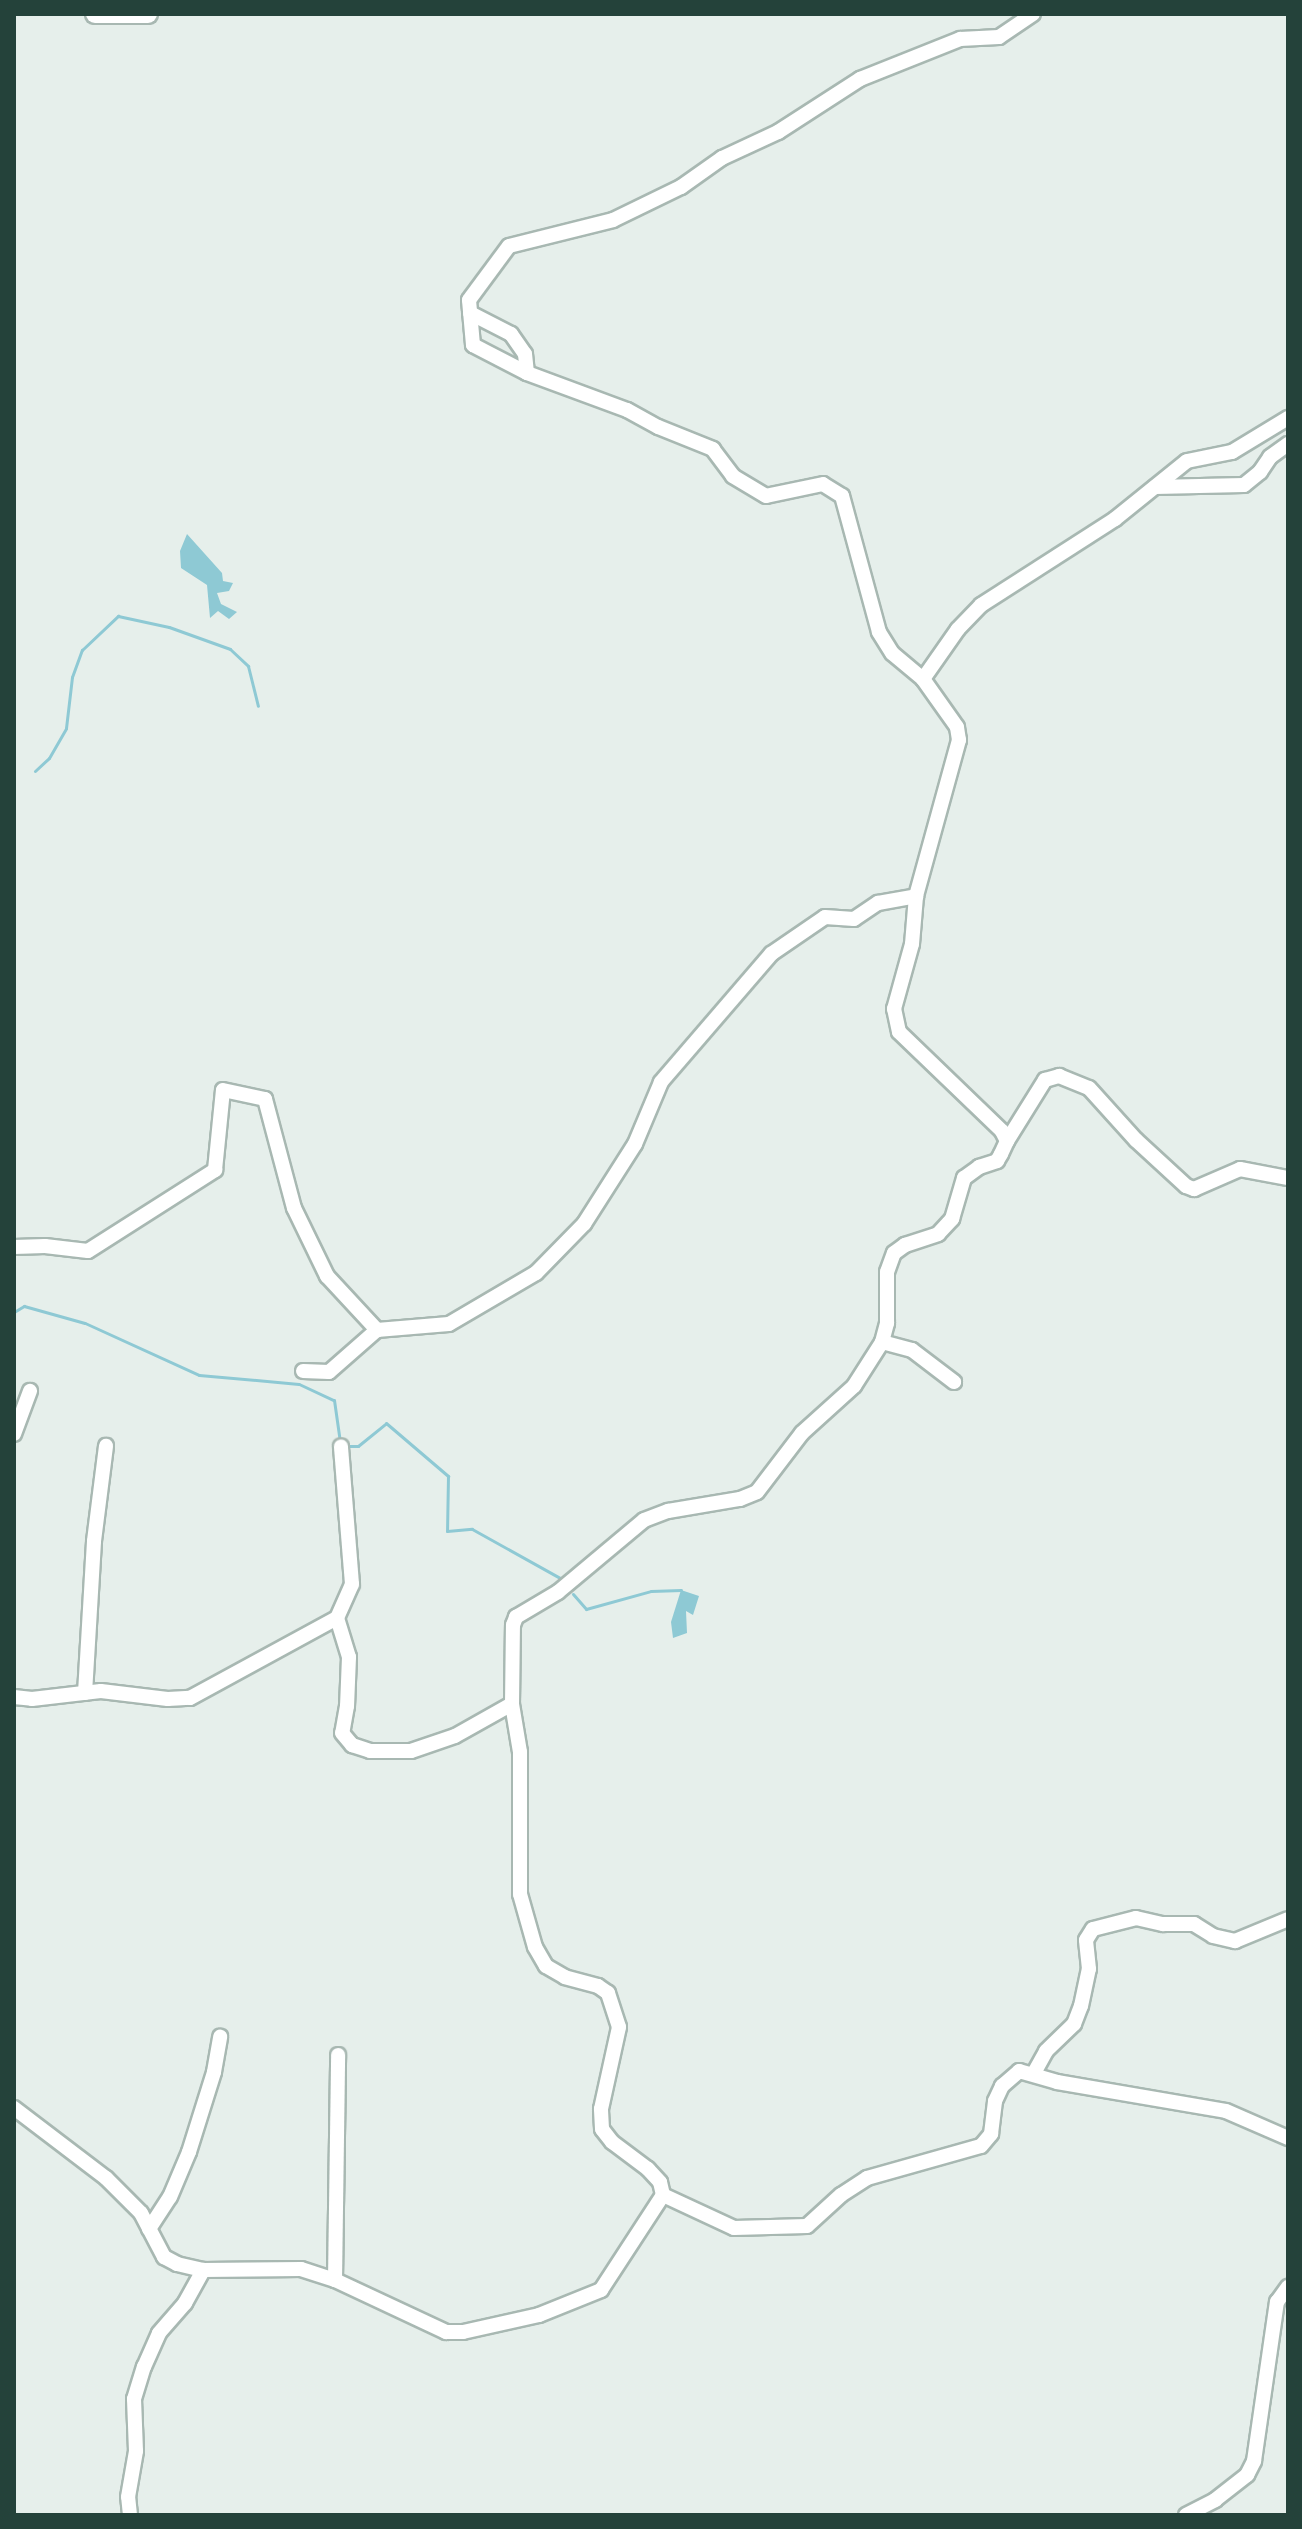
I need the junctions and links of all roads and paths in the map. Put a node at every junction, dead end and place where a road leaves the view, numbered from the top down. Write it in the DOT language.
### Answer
graph roads {
  1 [pos="95,14"];
  2 [pos="148,14"];
  3 [pos="1033,14"];
  4 [pos="470,313"];
  5 [pos="527,373"];
  6 [pos="1288,418"];
  7 [pos="1288,444"];
  8 [pos="1155,487"];
  9 [pos="923,679"];
  10 [pos="916,896"];
  11 [pos="1007,1141"];
  12 [pos="1288,1178"];
  13 [pos="14,1247"];
  14 [pos="377,1330"];
  15 [pos="882,1342"];
  16 [pos="303,1371"];
  17 [pos="954,1382"];
  18 [pos="30,1391"];
  19 [pos="14,1434"];
  20 [pos="106,1446"];
  21 [pos="341,1446"];
  22 [pos="337,1618"];
  23 [pos="85,1693"];
  24 [pos="14,1697"];
  25 [pos="512,1704"];
  26 [pos="1288,1919"];
  27 [pos="220,2037"];
  28 [pos="338,2055"];
  29 [pos="1034,2073"];
  30 [pos="14,2108"];
  31 [pos="1288,2138"];
  32 [pos="663,2195"];
  33 [pos="149,2229"];
  34 [pos="203,2270"];
  35 [pos="335,2280"];
  36 [pos="1288,2287"];
  37 [pos="130,2515"];
  38 [pos="1186,2515"];
  1 -- 2 [label="main road"];
  3 -- 4 [label="street"];
  4 -- 5 [label="street"];
  4 -- 5 [label="street"];
  5 -- 9 [label="street"];
  6 -- 8 [label="street"];
  7 -- 8 [label="street"];
  8 -- 9 [label="street"];
  9 -- 10 [label="street"];
  10 -- 11 [label="street"];
  10 -- 14 [label="street"];
  11 -- 12 [label="street"];
  11 -- 15 [label="street"];
  13 -- 14 [label="street"];
  14 -- 16 [label="street"];
  15 -- 17 [label="street"];
  15 -- 25 [label="street"];
  18 -- 19 [label="street"];
  20 -- 23 [label="street"];
  21 -- 22 [label="street"];
  22 -- 23 [label="street"];
  22 -- 25 [label="street"];
  23 -- 24 [label="street"];
  25 -- 32 [label="street"];
  26 -- 29 [label="street"];
  27 -- 33 [label="street"];
  28 -- 35 [label="street"];
  29 -- 31 [label="street"];
  29 -- 32 [label="street"];
  30 -- 33 [label="street"];
  32 -- 35 [label="street"];
  33 -- 34 [label="street"];
  34 -- 35 [label="street"];
  34 -- 37 [label="street"];
  36 -- 38 [label="street"];
}
